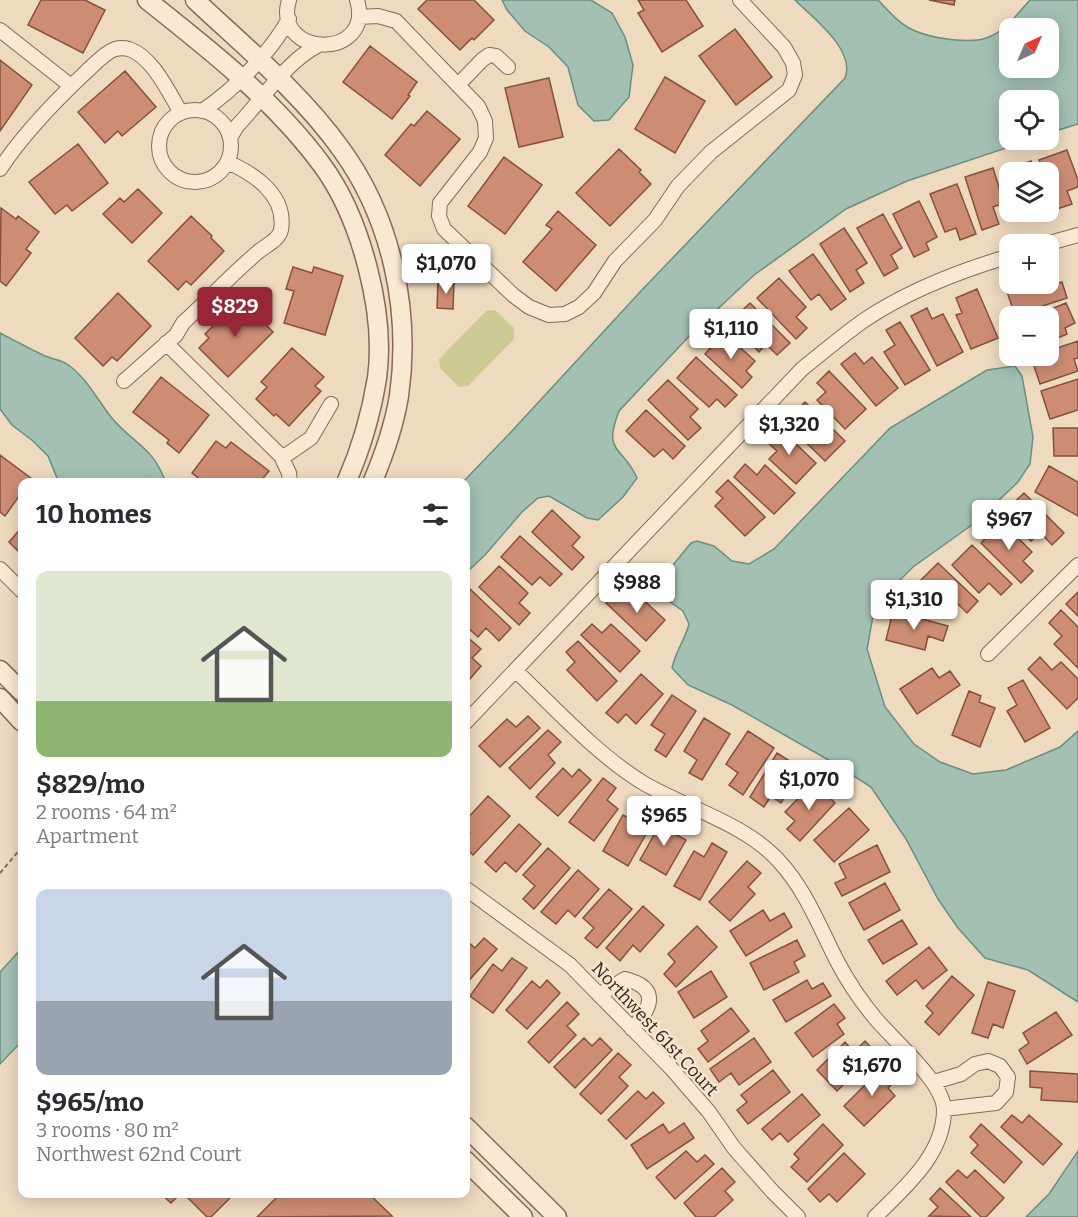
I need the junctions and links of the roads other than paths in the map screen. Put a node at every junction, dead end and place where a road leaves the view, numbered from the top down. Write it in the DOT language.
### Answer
graph roads {
  1 [pos="147,0"];
  2 [pos="195,0"];
  3 [pos="357,0"];
  4 [pos="740,0"];
  5 [pos="287,1"];
  6 [pos="358,17"];
  7 [pos="289,20"];
  8 [pos="0,30"];
  9 [pos="317,46"];
  10 [pos="258,60"];
  11 [pos="508,68"];
  12 [pos="240,78"];
  13 [pos="278,80"];
  14 [pos="458,85"];
  15 [pos="71,86"];
  16 [pos="262,99"];
  17 [pos="202,111"];
  18 [pos="181,113"];
  19 [pos="230,138"];
  20 [pos="227,162"];
  21 [pos="0,169"];
  22 [pos="1077,237"];
  23 [pos="1059,241"];
  24 [pos="999,259"];
  25 [pos="166,343"];
  26 [pos="124,381"];
  27 [pos="331,404"];
  28 [pos="282,458"];
  29 [pos="290,478"];
  30 [pos="348,478"];
  31 [pos="374,478"];
  32 [pos="1078,565"];
  33 [pos="0,569"];
  34 [pos="18,587"];
  35 [pos="988,654"];
  36 [pos="0,670"];
  37 [pos="516,671"];
  38 [pos="18,688"];
  39 [pos="0,698"];
  40 [pos="18,718"];
  41 [pos="470,718"];
  42 [pos="470,892"];
  43 [pos="599,995"];
  44 [pos="632,1029"];
  45 [pos="934,1082"];
  46 [pos="943,1103"];
  47 [pos="470,1131"];
  48 [pos="470,1165"];
  49 [pos="523,1217"];
  50 [pos="557,1217"];
  51 [pos="798,1217"];
  52 [pos="874,1217"];
  1 -- 12 [label="street"];
  2 -- 10 [label="street"];
  3 -- 6 [label="street"];
  4 -- 14 [label="street"];
  5 -- 7 [label="street"];
  6 -- 9 [label="street"];
  6 -- 14 [label="street"];
  7 -- 9 [label="street"];
  7 -- 10 [label="street"];
  8 -- 15 [label="street"];
  9 -- 13 [label="street"];
  10 -- 12 [label="street"];
  10 -- 13 [label="street"];
  11 -- 14 [label="street"];
  12 -- 16 [label="street"];
  12 -- 17 [label="street"];
  13 -- 16 [label="street"];
  13 -- 31 [label="street"];
  15 -- 18 [label="street"];
  15 -- 21 [label="street"];
  16 -- 19 [label="street"];
  16 -- 30 [label="street"];
  17 -- 18 [label="street"];
  17 -- 19 [label="street"];
  18 -- 20 [label="street"];
  19 -- 20 [label="street"];
  20 -- 25 [label="street"];
  22 -- 23 [label="street"];
  24 -- 37 [label="street"];
  25 -- 26 [label="street"];
  25 -- 28 [label="street"];
  27 -- 28 [label="street"];
  28 -- 29 [label="street"];
  32 -- 35 [label="street"];
  33 -- 34 [label="street"];
  36 -- 38 [label="street"];
  37 -- 41 [label="street"];
  37 -- 45 [label="street"];
  39 -- 40 [label="street"];
  42 -- 43 [label="street, Northwest 61st Court"];
  43 -- 44 [label="street, Northwest 61st Court"];
  43 -- 44 [label="street"];
  44 -- 51 [label="street, Northwest 61st Court"];
  45 -- 46 [label="street"];
  45 -- 46 [label="street"];
  46 -- 52 [label="street"];
  47 -- 50 [label="street"];
  48 -- 49 [label="street"];
}
